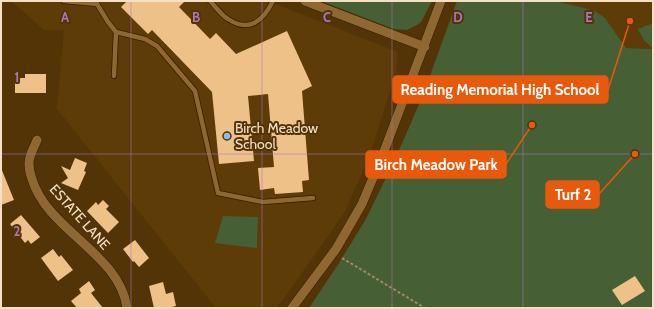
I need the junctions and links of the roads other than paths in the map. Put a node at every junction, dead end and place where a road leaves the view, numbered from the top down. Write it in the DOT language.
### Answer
graph roads {
  1 [pos="64,1"];
  2 [pos="210,1"];
  3 [pos="273,1"];
  4 [pos="305,1"];
  5 [pos="441,1"];
  6 [pos="97,2"];
  7 [pos="116,32"];
  8 [pos="425,47"];
  9 [pos="114,76"];
  10 [pos="37,140"];
  11 [pos="313,198"];
  12 [pos="127,308"];
  13 [pos="292,308"];
  1 -- 6 [label="lane"];
  2 -- 3 [label="lane"];
  4 -- 8 [label="street"];
  5 -- 8 [label="street"];
  6 -- 7 [label="lane"];
  7 -- 9 [label="lane"];
  7 -- 11 [label="lane"];
  8 -- 13 [label="street"];
  10 -- 12 [label="street, ESTATE LANE"];
}
